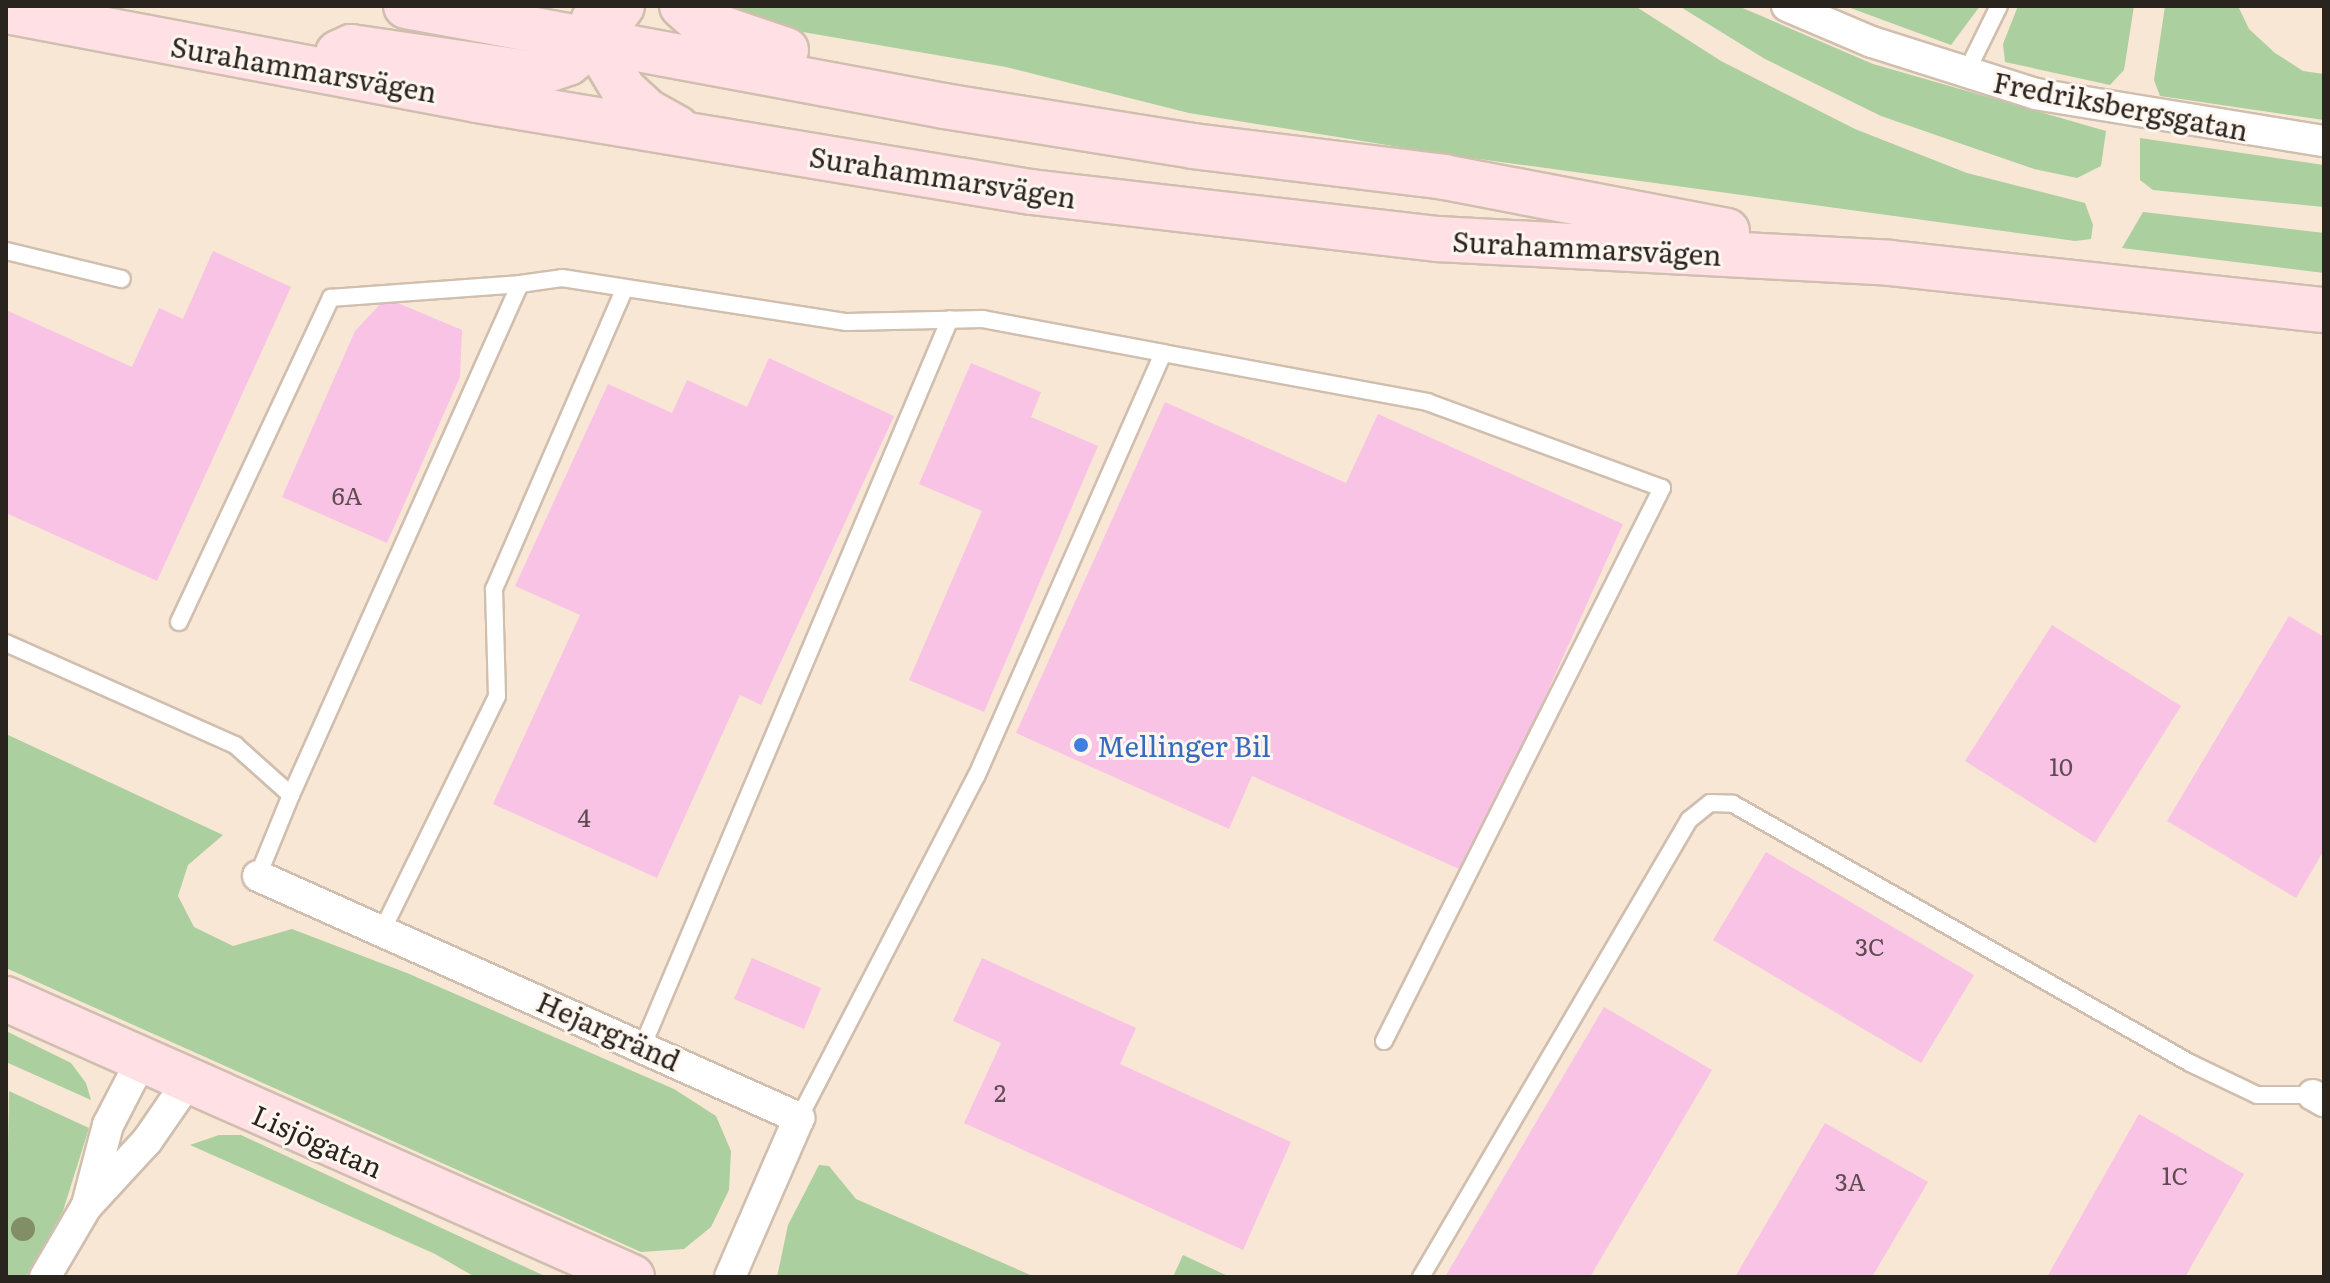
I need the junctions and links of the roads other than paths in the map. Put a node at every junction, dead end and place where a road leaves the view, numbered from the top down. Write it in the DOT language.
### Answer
graph roads {
  1 [pos="531,6"];
  2 [pos="622,6"];
  3 [pos="682,6"];
  4 [pos="1787,6"];
  5 [pos="1999,6"];
  6 [pos="422,9"];
  7 [pos="6,11"];
  8 [pos="593,24"];
  9 [pos="302,68"];
  10 [pos="1966,73"];
  11 [pos="849,88"];
  12 [pos="693,137"];
  13 [pos="2324,141"];
  14 [pos="6,251"];
  15 [pos="1890,263"];
  16 [pos="122,279"];
  17 [pos="520,284"];
  18 [pos="625,288"];
  19 [pos="2324,310"];
  20 [pos="950,319"];
  21 [pos="1163,353"];
  22 [pos="179,622"];
  23 [pos="6,643"];
  24 [pos="291,795"];
  25 [pos="258,876"];
  26 [pos="383,929"];
  27 [pos="6,999"];
  28 [pos="1384,1041"];
  29 [pos="643,1045"];
  30 [pos="141,1061"];
  31 [pos="187,1083"];
  32 [pos="2318,1098"];
  33 [pos="799,1118"];
  34 [pos="86,1207"];
  35 [pos="45,1277"];
  36 [pos="632,1277"];
  37 [pos="730,1277"];
  38 [pos="1421,1277"];
  1 -- 6 [label="main road"];
  2 -- 8 [label="main road"];
  3 -- 11 [label="main road"];
  4 -- 10 [label="street, Fredriksbergsgatan"];
  5 -- 10 [label="lane"];
  6 -- 8 [label="main road, Surahammarsvägen"];
  7 -- 9 [label="main road, Surahammarsvägen"];
  8 -- 9 [label="main road"];
  8 -- 11 [label="main road, Surahammarsvägen"];
  8 -- 12 [label="main road"];
  9 -- 12 [label="main road, Surahammarsvägen"];
  10 -- 13 [label="street, Fredriksbergsgatan"];
  11 -- 15 [label="main road, Surahammarsvägen"];
  12 -- 15 [label="main road, Surahammarsvägen"];
  14 -- 16 [label="lane"];
  15 -- 19 [label="main road, Surahammarsvägen"];
  17 -- 18 [label="lane"];
  17 -- 22 [label="lane"];
  17 -- 24 [label="lane"];
  18 -- 20 [label="lane"];
  18 -- 26 [label="lane"];
  20 -- 21 [label="lane"];
  20 -- 29 [label="lane"];
  21 -- 28 [label="lane"];
  21 -- 33 [label="lane"];
  23 -- 24 [label="lane"];
  24 -- 25 [label="lane"];
  25 -- 26 [label="street, Hejargränd"];
  26 -- 29 [label="street, Hejargränd"];
  27 -- 30 [label="main road, Lisjögatan"];
  29 -- 33 [label="street, Hejargränd"];
  30 -- 31 [label="main road, Lisjögatan"];
  30 -- 34 [label="street"];
  31 -- 34 [label="street"];
  31 -- 36 [label="main road, Lisjögatan"];
  32 -- 38 [label="lane"];
  33 -- 37 [label="street"];
  34 -- 35 [label="street"];
}
